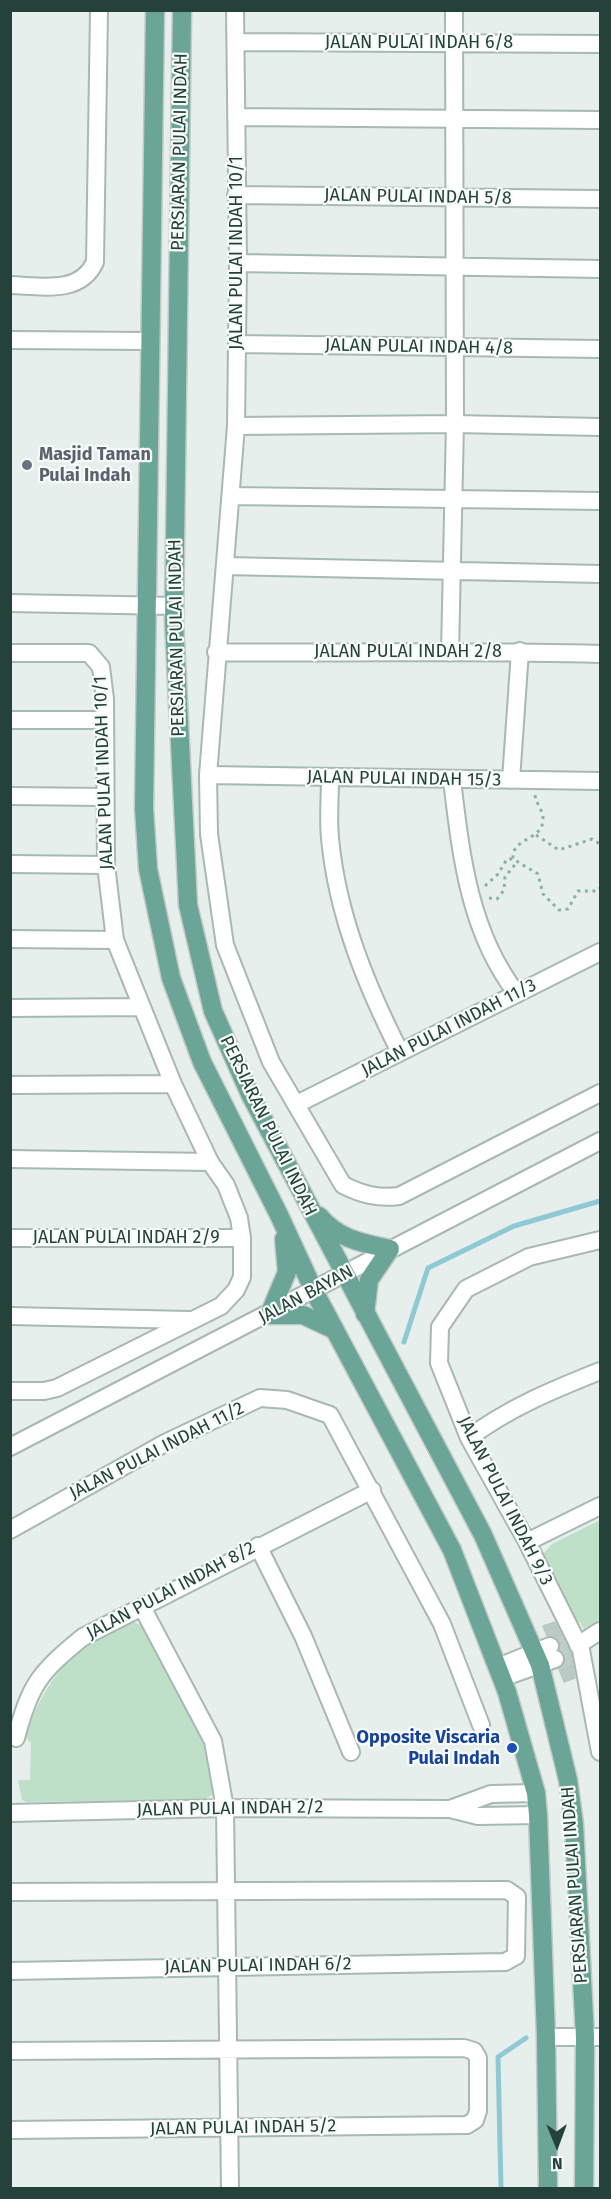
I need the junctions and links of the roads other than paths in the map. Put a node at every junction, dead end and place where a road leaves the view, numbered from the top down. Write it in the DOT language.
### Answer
graph roads {
  1 [pos="99,10"];
  2 [pos="155,10"];
  3 [pos="182,10"];
  4 [pos="235,10"];
  5 [pos="454,10"];
  6 [pos="237,42"];
  7 [pos="454,43"];
  8 [pos="600,44"];
  9 [pos="236,117"];
  10 [pos="455,120"];
  11 [pos="600,120"];
  12 [pos="236,195"];
  13 [pos="454,198"];
  14 [pos="600,199"];
  15 [pos="238,263"];
  16 [pos="455,266"];
  17 [pos="600,270"];
  18 [pos="10,285"];
  19 [pos="10,340"];
  20 [pos="149,341"];
  21 [pos="238,344"];
  22 [pos="453,348"];
  23 [pos="600,349"];
  24 [pos="455,424"];
  25 [pos="236,426"];
  26 [pos="600,427"];
  27 [pos="232,496"];
  28 [pos="453,499"];
  29 [pos="600,501"];
  30 [pos="225,566"];
  31 [pos="452,572"];
  32 [pos="600,574"];
  33 [pos="10,603"];
  34 [pos="148,605"];
  35 [pos="174,606"];
  36 [pos="520,651"];
  37 [pos="216,652"];
  38 [pos="10,653"];
  39 [pos="450,653"];
  40 [pos="600,654"];
  41 [pos="10,720"];
  42 [pos="104,720"];
  43 [pos="208,775"];
  44 [pos="330,778"];
  45 [pos="452,780"];
  46 [pos="511,780"];
  47 [pos="600,781"];
  48 [pos="10,796"];
  49 [pos="105,796"];
  50 [pos="10,864"];
  51 [pos="106,865"];
  52 [pos="10,939"];
  53 [pos="115,940"];
  54 [pos="600,952"];
  55 [pos="517,994"];
  56 [pos="141,1007"];
  57 [pos="10,1008"];
  58 [pos="400,1052"];
  59 [pos="10,1084"];
  60 [pos="173,1084"];
  61 [pos="600,1093"];
  62 [pos="297,1104"];
  63 [pos="600,1141"];
  64 [pos="10,1159"];
  65 [pos="210,1162"];
  66 [pos="304,1199"];
  67 [pos="279,1215"];
  68 [pos="10,1238"];
  69 [pos="242,1238"];
  70 [pos="600,1240"];
  71 [pos="390,1250"];
  72 [pos="344,1276"];
  73 [pos="314,1291"];
  74 [pos="269,1315"];
  75 [pos="10,1316"];
  76 [pos="365,1316"];
  77 [pos="193,1320"];
  78 [pos="336,1331"];
  79 [pos="600,1371"];
  80 [pos="10,1391"];
  81 [pos="468,1438"];
  82 [pos="10,1447"];
  83 [pos="372,1490"];
  84 [pos="600,1506"];
  85 [pos="10,1530"];
  86 [pos="527,1542"];
  87 [pos="258,1546"];
  88 [pos="142,1607"];
  89 [pos="600,1631"];
  90 [pos="574,1647"];
  91 [pos="547,1656"];
  92 [pos="500,1672"];
  93 [pos="481,1725"];
  94 [pos="16,1738"];
  95 [pos="351,1752"];
  96 [pos="600,1752"];
  97 [pos="536,1793"];
  98 [pos="225,1808"];
  99 [pos="450,1809"];
  100 [pos="10,1813"];
  101 [pos="538,1815"];
  102 [pos="227,1889"];
  103 [pos="10,1892"];
  104 [pos="228,1967"];
  105 [pos="10,1971"];
  106 [pos="546,2037"];
  107 [pos="593,2037"];
  108 [pos="10,2050"];
  109 [pos="230,2051"];
  110 [pos="231,2128"];
  111 [pos="10,2130"];
  112 [pos="230,2188"];
  113 [pos="548,2188"];
  114 [pos="584,2188"];
  1 -- 18 [label="street"];
  2 -- 20 [label="main road, PERSIARAN PULAI INDAH"];
  3 -- 35 [label="main road, PERSIARAN PULAI INDAH"];
  4 -- 6 [label="street, JALAN PULAI INDAH 10/1"];
  5 -- 7 [label="street"];
  6 -- 7 [label="street, JALAN PULAI INDAH 6/8"];
  6 -- 9 [label="street, JALAN PULAI INDAH 10/1"];
  7 -- 8 [label="street, JALAN PULAI INDAH 6/8"];
  7 -- 10 [label="street"];
  9 -- 10 [label="street"];
  9 -- 12 [label="street, JALAN PULAI INDAH 10/1"];
  10 -- 11 [label="street"];
  10 -- 13 [label="street"];
  12 -- 13 [label="street, JALAN PULAI INDAH 5/8"];
  12 -- 15 [label="street, JALAN PULAI INDAH 10/1"];
  13 -- 14 [label="street, JALAN PULAI INDAH 5/8"];
  13 -- 16 [label="street"];
  15 -- 16 [label="street"];
  15 -- 21 [label="street, JALAN PULAI INDAH 10/1"];
  16 -- 17 [label="street"];
  16 -- 22 [label="street"];
  19 -- 20 [label="street"];
  20 -- 34 [label="main road, PERSIARAN PULAI INDAH"];
  21 -- 22 [label="street, JALAN PULAI INDAH 4/8"];
  21 -- 25 [label="street, JALAN PULAI INDAH 10/1"];
  22 -- 23 [label="street, JALAN PULAI INDAH 4/8"];
  22 -- 24 [label="street"];
  24 -- 25 [label="street"];
  24 -- 26 [label="street"];
  24 -- 28 [label="street"];
  25 -- 27 [label="street, JALAN PULAI INDAH 10/1"];
  27 -- 28 [label="street"];
  27 -- 30 [label="street, JALAN PULAI INDAH 10/1"];
  28 -- 29 [label="street"];
  28 -- 31 [label="street"];
  30 -- 31 [label="street"];
  30 -- 37 [label="street, JALAN PULAI INDAH 10/1"];
  31 -- 32 [label="street"];
  31 -- 39 [label="street"];
  33 -- 34 [label="street"];
  34 -- 35 [label="street"];
  34 -- 67 [label="main road, PERSIARAN PULAI INDAH"];
  35 -- 66 [label="main road, PERSIARAN PULAI INDAH"];
  36 -- 39 [label="street, JALAN PULAI INDAH 2/8"];
  36 -- 40 [label="street, JALAN PULAI INDAH 2/8"];
  36 -- 46 [label="street"];
  37 -- 39 [label="street, JALAN PULAI INDAH 2/8"];
  37 -- 43 [label="street, JALAN PULAI INDAH 10/1"];
  38 -- 42 [label="street, JALAN PULAI INDAH 10/1"];
  41 -- 42 [label="street"];
  42 -- 49 [label="street, JALAN PULAI INDAH 10/1"];
  43 -- 44 [label="street, JALAN PULAI INDAH 15/3"];
  43 -- 62 [label="street, JALAN PULAI INDAH 10/1"];
  44 -- 45 [label="street, JALAN PULAI INDAH 15/3"];
  44 -- 58 [label="street"];
  45 -- 46 [label="street, JALAN PULAI INDAH 15/3"];
  45 -- 55 [label="street"];
  46 -- 47 [label="street, JALAN PULAI INDAH 15/3"];
  48 -- 49 [label="street"];
  49 -- 51 [label="street, JALAN PULAI INDAH 10/1"];
  50 -- 51 [label="street"];
  51 -- 53 [label="street, JALAN PULAI INDAH 10/1"];
  52 -- 53 [label="street"];
  53 -- 56 [label="street, JALAN PULAI INDAH 10/1"];
  54 -- 55 [label="street, JALAN PULAI INDAH 11/3"];
  55 -- 58 [label="street, JALAN PULAI INDAH 11/3"];
  56 -- 57 [label="street"];
  56 -- 60 [label="street, JALAN PULAI INDAH 10/1"];
  58 -- 62 [label="street, JALAN PULAI INDAH 11/3"];
  59 -- 60 [label="street"];
  60 -- 65 [label="street, JALAN PULAI INDAH 10/1"];
  61 -- 62 [label="street, JALAN PULAI INDAH 10/1"];
  63 -- 71 [label="street, JALAN BAYAN"];
  64 -- 65 [label="street"];
  65 -- 69 [label="street, JALAN PULAI INDAH 10/1"];
  66 -- 71 [label="main road"];
  66 -- 72 [label="main road, PERSIARAN PULAI INDAH"];
  67 -- 73 [label="main road, PERSIARAN PULAI INDAH"];
  67 -- 74 [label="main road"];
  68 -- 69 [label="street, JALAN PULAI INDAH 2/9"];
  69 -- 77 [label="street, JALAN PULAI INDAH 10/1"];
  70 -- 81 [label="street, JALAN PULAI INDAH 9/3"];
  71 -- 72 [label="street, JALAN BAYAN"];
  71 -- 76 [label="main road"];
  72 -- 73 [label="street, JALAN BAYAN"];
  72 -- 76 [label="main road, PERSIARAN PULAI INDAH"];
  73 -- 74 [label="street, JALAN BAYAN"];
  73 -- 78 [label="main road, PERSIARAN PULAI INDAH"];
  74 -- 78 [label="main road"];
  74 -- 82 [label="street, JALAN BAYAN"];
  75 -- 77 [label="street"];
  76 -- 91 [label="main road, PERSIARAN PULAI INDAH"];
  77 -- 80 [label="street"];
  78 -- 92 [label="main road, PERSIARAN PULAI INDAH"];
  79 -- 81 [label="street"];
  81 -- 86 [label="street, JALAN PULAI INDAH 9/3"];
  83 -- 85 [label="street, JALAN PULAI INDAH 11/2"];
  83 -- 87 [label="street, JALAN PULAI INDAH 8/2"];
  83 -- 93 [label="street, JALAN PULAI INDAH 11/2"];
  84 -- 86 [label="street"];
  86 -- 90 [label="street, JALAN PULAI INDAH 9/3"];
  87 -- 88 [label="street, JALAN PULAI INDAH 8/2"];
  87 -- 95 [label="street"];
  88 -- 94 [label="street, JALAN PULAI INDAH 8/2"];
  88 -- 98 [label="street"];
  89 -- 90 [label="street"];
  90 -- 96 [label="street, JALAN PULAI INDAH 9/3"];
  91 -- 92 [label="street"];
  91 -- 107 [label="main road, PERSIARAN PULAI INDAH"];
  92 -- 97 [label="main road, PERSIARAN PULAI INDAH"];
  97 -- 99 [label="street, JALAN PULAI INDAH 2/2"];
  97 -- 101 [label="main road, PERSIARAN PULAI INDAH"];
  98 -- 99 [label="street, JALAN PULAI INDAH 2/2"];
  98 -- 100 [label="street, JALAN PULAI INDAH 2/2"];
  98 -- 102 [label="street"];
  99 -- 101 [label="street, JALAN PULAI INDAH 2/2"];
  101 -- 106 [label="main road, PERSIARAN PULAI INDAH"];
  102 -- 103 [label="street"];
  102 -- 104 [label="street"];
  102 -- 104 [label="street, JALAN PULAI INDAH 6/2"];
  104 -- 105 [label="street, JALAN PULAI INDAH 6/2"];
  104 -- 109 [label="street"];
  106 -- 107 [label="street"];
  106 -- 113 [label="main road, PERSIARAN PULAI INDAH"];
  107 -- 114 [label="main road, PERSIARAN PULAI INDAH"];
  108 -- 109 [label="street"];
  109 -- 110 [label="street"];
  109 -- 110 [label="street, JALAN PULAI INDAH 5/2"];
  110 -- 111 [label="street, JALAN PULAI INDAH 5/2"];
  110 -- 112 [label="street"];
}
